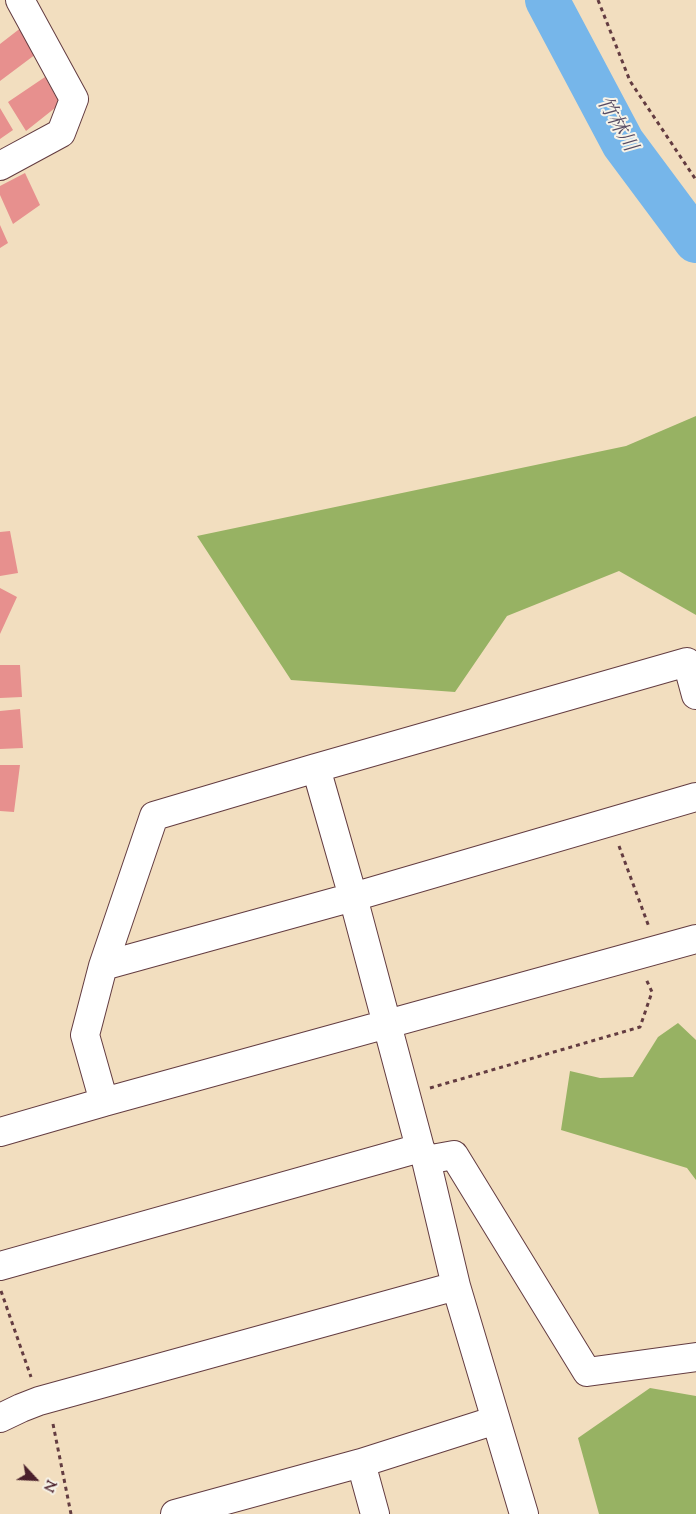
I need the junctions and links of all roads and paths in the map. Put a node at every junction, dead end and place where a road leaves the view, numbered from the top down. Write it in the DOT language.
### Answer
graph roads {
  1 [pos="20,0"];
  2 [pos="598,0"];
  3 [pos="0,166"];
  4 [pos="696,180"];
  5 [pos="696,695"];
  6 [pos="316,768"];
  7 [pos="696,797"];
  8 [pos="610,822"];
  9 [pos="353,897"];
  10 [pos="696,940"];
  11 [pos="647,953"];
  12 [pos="103,966"];
  13 [pos="386,1025"];
  14 [pos="406,1095"];
  15 [pos="104,1102"];
  16 [pos="0,1132"];
  17 [pos="423,1154"];
  18 [pos="0,1266"];
  19 [pos="456,1286"];
  20 [pos="0,1288"];
  21 [pos="696,1357"];
  22 [pos="44,1400"];
  23 [pos="0,1418"];
  24 [pos="496,1420"];
  25 [pos="361,1463"];
  26 [pos="71,1514"];
  27 [pos="175,1514"];
  28 [pos="375,1514"];
  29 [pos="524,1514"];
  1 -- 3 [label="street"];
  2 -- 4 [label="path"];
  5 -- 6 [label="street"];
  6 -- 9 [label="street"];
  6 -- 12 [label="street"];
  7 -- 8 [label="street"];
  8 -- 9 [label="street"];
  8 -- 11 [label="path"];
  9 -- 12 [label="street"];
  9 -- 13 [label="street"];
  10 -- 11 [label="street"];
  11 -- 13 [label="street"];
  11 -- 14 [label="path"];
  12 -- 15 [label="street"];
  13 -- 14 [label="street"];
  13 -- 15 [label="street"];
  14 -- 17 [label="street"];
  15 -- 16 [label="street"];
  17 -- 18 [label="street"];
  17 -- 19 [label="street"];
  17 -- 21 [label="street"];
  19 -- 22 [label="street"];
  19 -- 24 [label="street"];
  20 -- 22 [label="path"];
  22 -- 23 [label="street"];
  22 -- 26 [label="path"];
  24 -- 25 [label="street"];
  24 -- 29 [label="street"];
  25 -- 27 [label="street"];
  25 -- 28 [label="street"];
}
